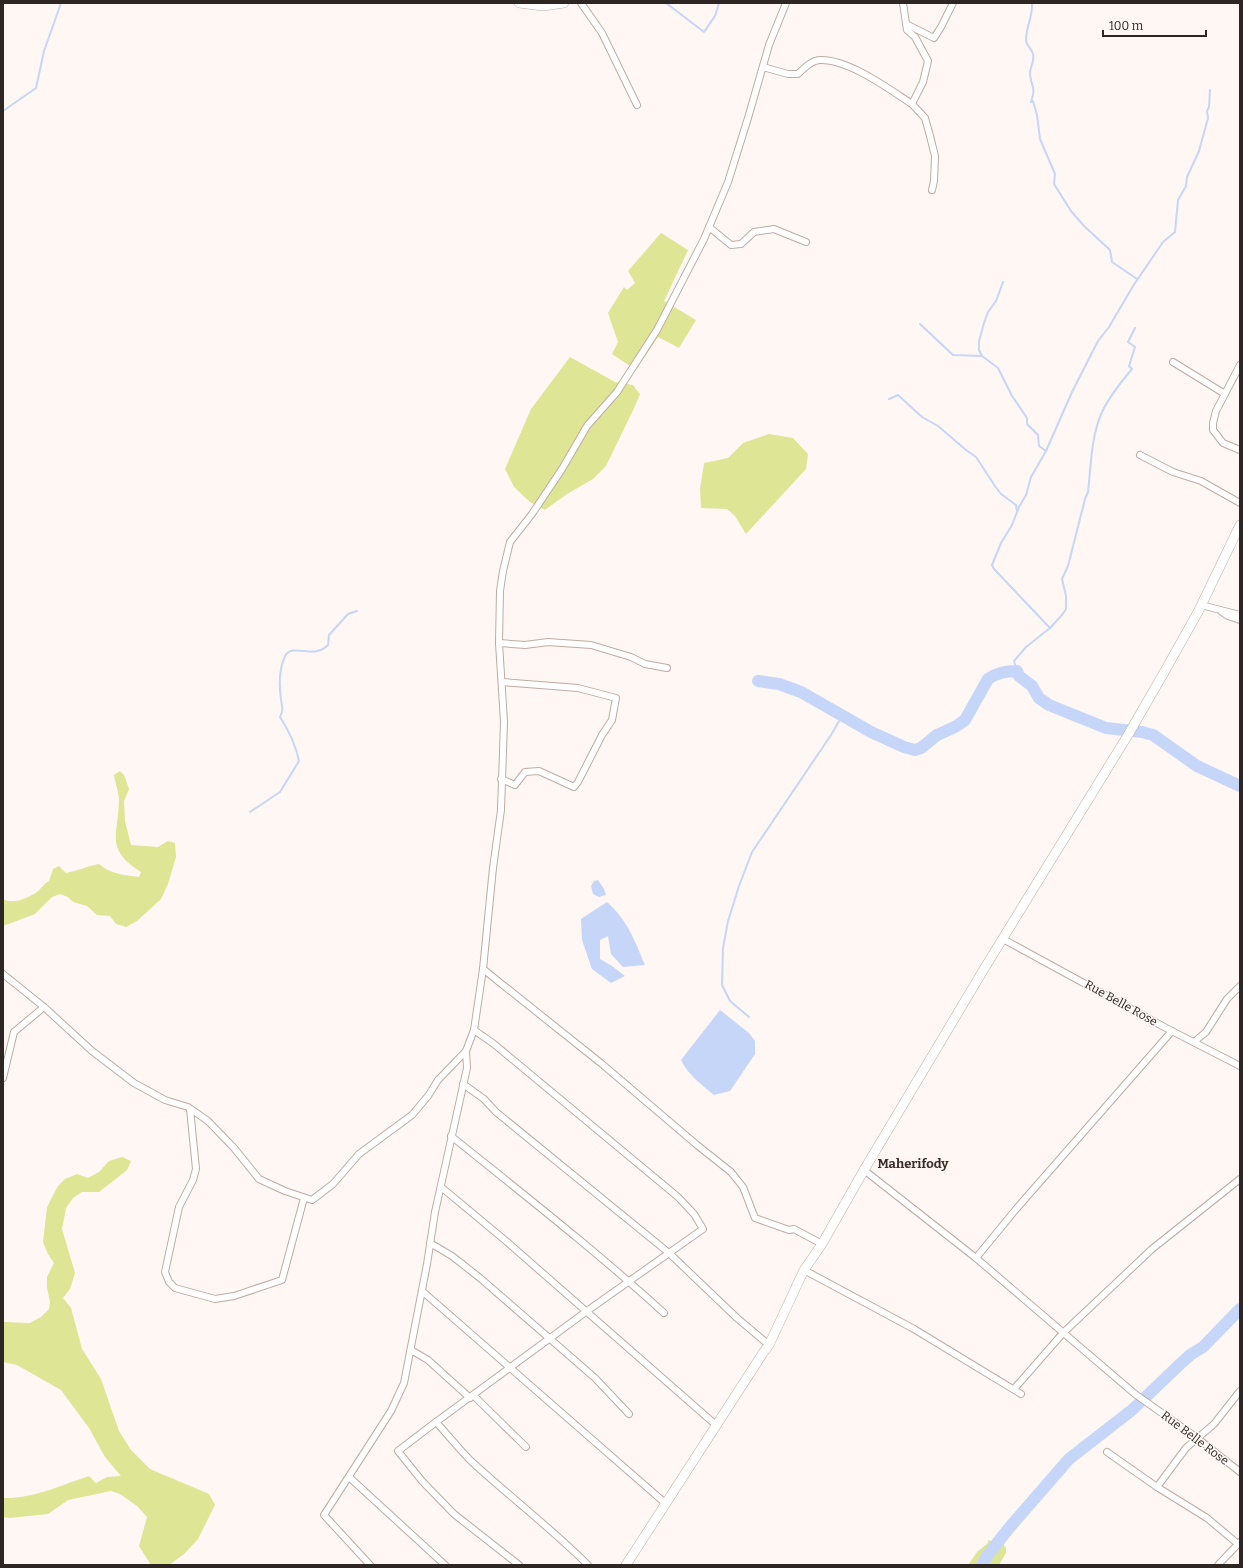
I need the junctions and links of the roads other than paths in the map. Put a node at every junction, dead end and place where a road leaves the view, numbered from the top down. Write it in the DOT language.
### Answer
graph roads {
  1 [pos="519,3"];
  2 [pos="564,3"];
  3 [pos="581,3"];
  4 [pos="786,3"];
  5 [pos="903,3"];
  6 [pos="953,3"];
  7 [pos="906,24"];
  8 [pos="763,67"];
  9 [pos="912,104"];
  10 [pos="637,105"];
  11 [pos="932,190"];
  12 [pos="708,227"];
  13 [pos="806,242"];
  14 [pos="1173,362"];
  15 [pos="1240,365"];
  16 [pos="1238,376"];
  17 [pos="1225,394"];
  18 [pos="1240,450"];
  19 [pos="1140,455"];
  20 [pos="1240,503"];
  21 [pos="1240,525"];
  22 [pos="1201,605"];
  23 [pos="1220,611"];
  24 [pos="1240,615"];
  25 [pos="1240,620"];
  26 [pos="499,643"];
  27 [pos="668,668"];
  28 [pos="502,682"];
  29 [pos="501,779"];
  30 [pos="1003,939"];
  31 [pos="483,970"];
  32 [pos="3,974"];
  33 [pos="1240,986"];
  34 [pos="44,1007"];
  35 [pos="474,1030"];
  36 [pos="1172,1031"];
  37 [pos="1194,1042"];
  38 [pos="466,1051"];
  39 [pos="1240,1066"];
  40 [pos="3,1078"];
  41 [pos="463,1084"];
  42 [pos="190,1108"];
  43 [pos="451,1136"];
  44 [pos="864,1170"];
  45 [pos="1240,1179"];
  46 [pos="441,1187"];
  47 [pos="304,1198"];
  48 [pos="430,1243"];
  49 [pos="822,1244"];
  50 [pos="669,1253"];
  51 [pos="976,1258"];
  52 [pos="804,1270"];
  53 [pos="629,1281"];
  54 [pos="422,1292"];
  55 [pos="587,1311"];
  56 [pos="664,1313"];
  57 [pos="1063,1333"];
  58 [pos="550,1338"];
  59 [pos="769,1345"];
  60 [pos="411,1350"];
  61 [pos="509,1368"];
  62 [pos="1014,1389"];
  63 [pos="1240,1391"];
  64 [pos="1021,1394"];
  65 [pos="472,1397"];
  66 [pos="629,1414"];
  67 [pos="436,1422"];
  68 [pos="716,1425"];
  69 [pos="1197,1438"];
  70 [pos="526,1447"];
  71 [pos="1107,1452"];
  72 [pos="1240,1472"];
  73 [pos="349,1477"];
  74 [pos="1158,1487"];
  75 [pos="665,1503"];
  76 [pos="1239,1543"];
  77 [pos="370,1565"];
  78 [pos="445,1565"];
  79 [pos="519,1565"];
  80 [pos="588,1565"];
  81 [pos="626,1565"];
  82 [pos="1218,1565"];
  1 -- 2 [label="street"];
  3 -- 10 [label="street"];
  4 -- 8 [label="street"];
  5 -- 7 [label="street"];
  6 -- 7 [label="street"];
  7 -- 9 [label="street"];
  8 -- 9 [label="street"];
  8 -- 12 [label="street"];
  9 -- 11 [label="street"];
  12 -- 13 [label="street"];
  12 -- 26 [label="street"];
  14 -- 17 [label="street"];
  15 -- 16 [label="street"];
  16 -- 17 [label="street"];
  17 -- 18 [label="street"];
  19 -- 20 [label="street"];
  21 -- 22 [label="street"];
  22 -- 23 [label="street"];
  22 -- 30 [label="street"];
  23 -- 24 [label="street"];
  23 -- 25 [label="street"];
  26 -- 27 [label="street"];
  26 -- 28 [label="street"];
  28 -- 29 [label="street"];
  28 -- 29 [label="street"];
  29 -- 31 [label="street"];
  30 -- 36 [label="street, Rue Belle Rose"];
  30 -- 44 [label="street"];
  31 -- 35 [label="street"];
  31 -- 49 [label="street"];
  32 -- 34 [label="street"];
  33 -- 37 [label="street"];
  34 -- 40 [label="street"];
  34 -- 42 [label="street"];
  35 -- 38 [label="street"];
  35 -- 50 [label="street"];
  36 -- 37 [label="street, Rue Belle Rose"];
  36 -- 51 [label="street"];
  37 -- 39 [label="street, Rue Belle Rose"];
  38 -- 41 [label="street"];
  38 -- 47 [label="street"];
  41 -- 43 [label="street"];
  41 -- 50 [label="street"];
  42 -- 47 [label="street"];
  42 -- 47 [label="street"];
  43 -- 46 [label="street"];
  43 -- 53 [label="street"];
  44 -- 49 [label="street"];
  44 -- 51 [label="street, Rue Belle Rose"];
  45 -- 57 [label="street"];
  46 -- 48 [label="street"];
  46 -- 55 [label="street"];
  48 -- 54 [label="street"];
  48 -- 58 [label="street"];
  49 -- 52 [label="street"];
  50 -- 53 [label="street"];
  50 -- 59 [label="street"];
  51 -- 57 [label="street, Rue Belle Rose"];
  52 -- 59 [label="street"];
  52 -- 62 [label="street"];
  53 -- 55 [label="street"];
  53 -- 56 [label="street"];
  54 -- 60 [label="street"];
  54 -- 61 [label="street"];
  55 -- 58 [label="street"];
  55 -- 68 [label="street"];
  57 -- 62 [label="street"];
  57 -- 69 [label="street, Rue Belle Rose"];
  58 -- 61 [label="street"];
  58 -- 66 [label="street"];
  59 -- 68 [label="street"];
  60 -- 65 [label="street"];
  60 -- 73 [label="street"];
  61 -- 65 [label="street"];
  61 -- 75 [label="street"];
  62 -- 64 [label="street"];
  63 -- 69 [label="street"];
  65 -- 67 [label="street"];
  65 -- 70 [label="street"];
  67 -- 79 [label="street"];
  67 -- 80 [label="street"];
  68 -- 75 [label="street"];
  69 -- 72 [label="street, Rue Belle Rose"];
  69 -- 74 [label="street"];
  71 -- 74 [label="street"];
  73 -- 77 [label="street"];
  73 -- 78 [label="street"];
  74 -- 76 [label="street"];
  75 -- 81 [label="street"];
  76 -- 82 [label="street"];
}
